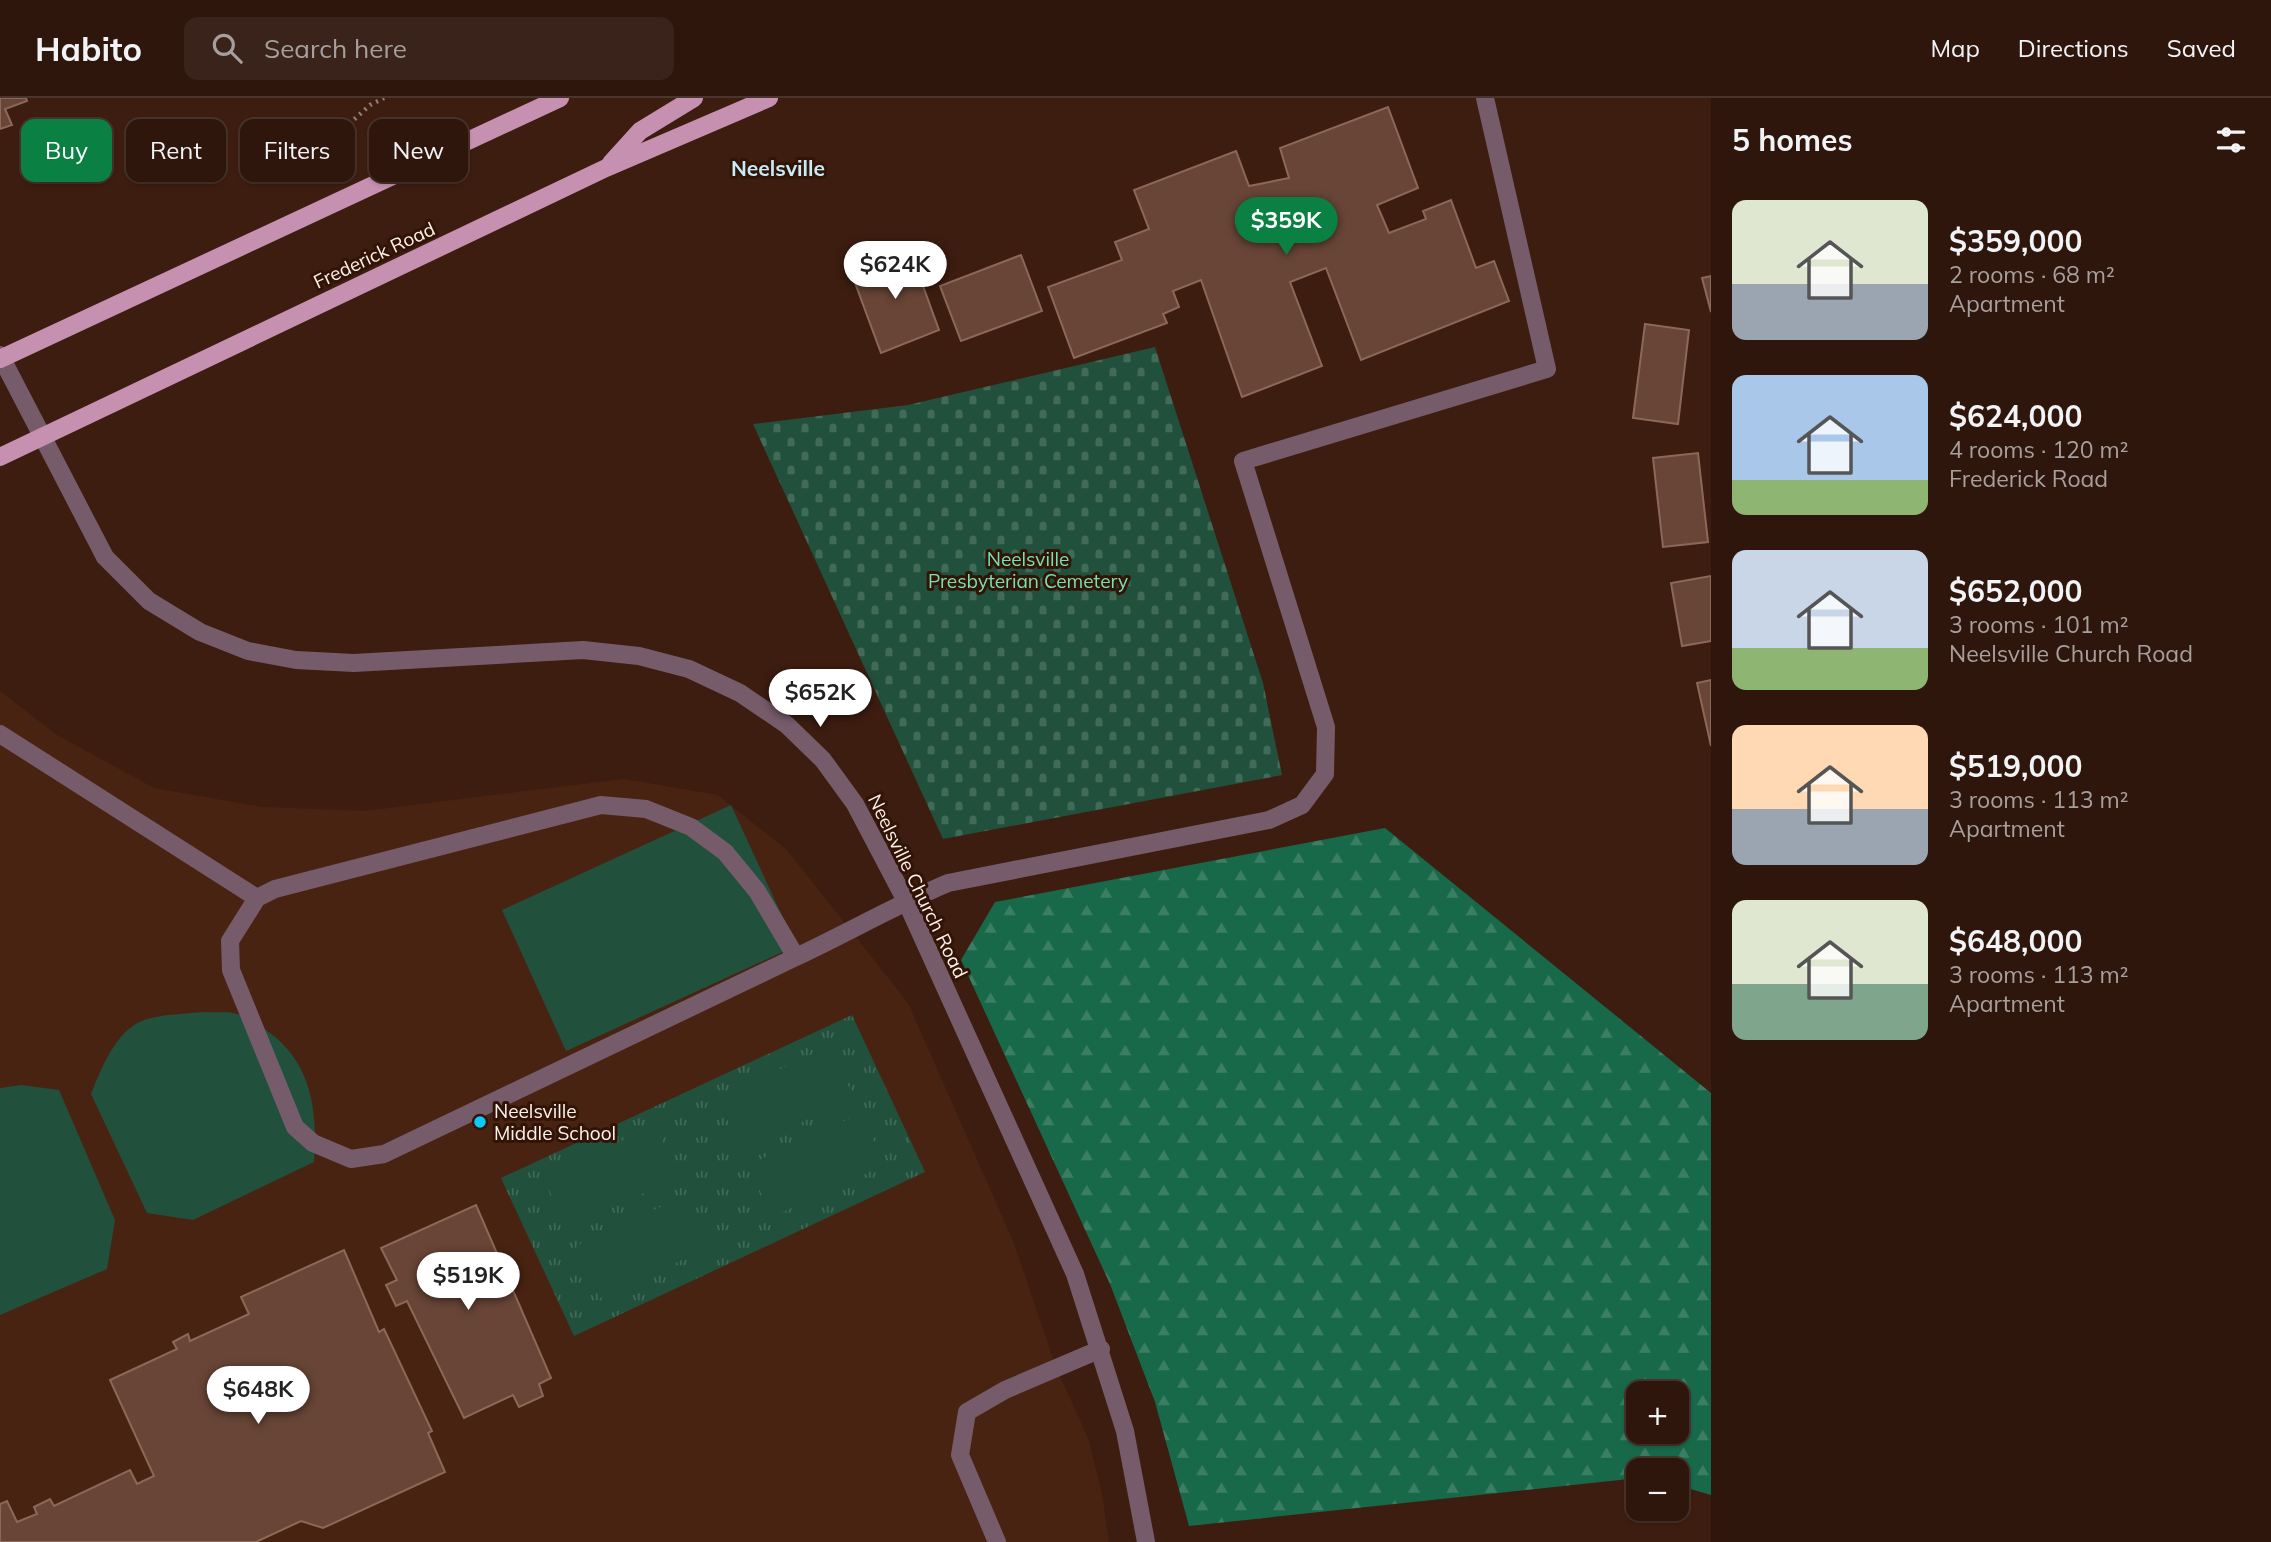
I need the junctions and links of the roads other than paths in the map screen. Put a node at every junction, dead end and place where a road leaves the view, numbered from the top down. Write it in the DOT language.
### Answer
graph roads {
  1 [pos="560,98"];
  2 [pos="694,98"];
  3 [pos="769,98"];
  4 [pos="1485,98"];
  5 [pos="606,168"];
  6 [pos="1,358"];
  7 [pos="41,437"];
  8 [pos="0,457"];
  9 [pos="0,734"];
  10 [pos="257,898"];
  11 [pos="906,901"];
  12 [pos="796,957"];
  13 [pos="1101,1349"];
  14 [pos="997,1542"];
  15 [pos="1146,1542"];
  1 -- 6 [label="main road"];
  2 -- 5 [label="main road"];
  3 -- 5 [label="main road, Frederick Road"];
  4 -- 11 [label="street"];
  5 -- 7 [label="main road, Frederick Road"];
  6 -- 7 [label="street, Neelsville Church Road"];
  7 -- 8 [label="main road, Frederick Road"];
  7 -- 11 [label="street, Neelsville Church Road"];
  9 -- 10 [label="street"];
  10 -- 12 [label="street"];
  10 -- 12 [label="street"];
  11 -- 12 [label="street"];
  11 -- 13 [label="street, Neelsville Church Road"];
  13 -- 14 [label="street"];
  13 -- 15 [label="street, Neelsville Church Road"];
}
